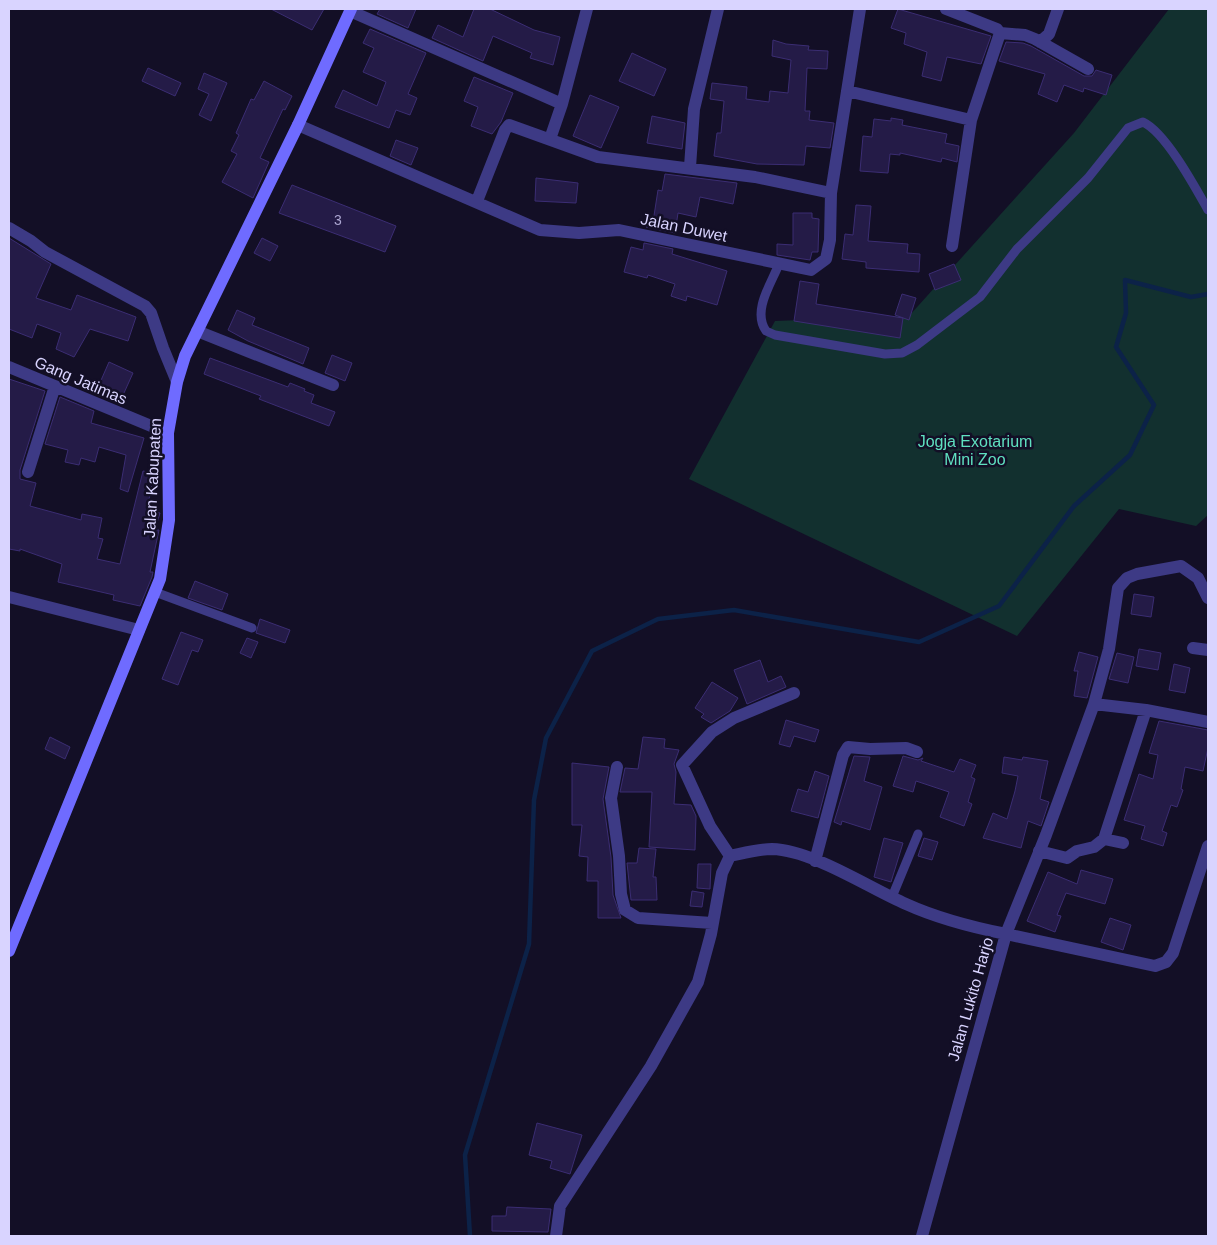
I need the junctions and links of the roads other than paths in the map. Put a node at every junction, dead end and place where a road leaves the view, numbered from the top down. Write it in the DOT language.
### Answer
graph roads {
  1 [pos="587,9"];
  2 [pos="718,9"];
  3 [pos="860,9"];
  4 [pos="946,9"];
  5 [pos="1058,9"];
  6 [pos="351,10"];
  7 [pos="1000,33"];
  8 [pos="1040,42"];
  9 [pos="1088,69"];
  10 [pos="847,91"];
  11 [pos="562,104"];
  12 [pos="972,120"];
  13 [pos="298,125"];
  14 [pos="550,139"];
  15 [pos="690,168"];
  16 [pos="831,193"];
  17 [pos="477,201"];
  18 [pos="1208,210"];
  19 [pos="9,228"];
  20 [pos="952,246"];
  21 [pos="779,264"];
  22 [pos="197,330"];
  23 [pos="9,367"];
  24 [pos="177,382"];
  25 [pos="333,385"];
  26 [pos="55,386"];
  27 [pos="168,433"];
  28 [pos="28,472"];
  29 [pos="155,592"];
  30 [pos="9,597"];
  31 [pos="1208,598"];
  32 [pos="252,628"];
  33 [pos="139,630"];
  34 [pos="1193,648"];
  35 [pos="1208,650"];
  36 [pos="794,693"];
  37 [pos="1094,704"];
  38 [pos="1146,710"];
  39 [pos="1208,722"];
  40 [pos="917,752"];
  41 [pos="618,767"];
  42 [pos="918,834"];
  43 [pos="1104,839"];
  44 [pos="1123,843"];
  45 [pos="1208,846"];
  46 [pos="1039,851"];
  47 [pos="730,856"];
  48 [pos="815,860"];
  49 [pos="892,897"];
  50 [pos="712,923"];
  51 [pos="1006,934"];
  52 [pos="9,951"];
  53 [pos="556,1236"];
  54 [pos="922,1236"];
  1 -- 11 [label="street"];
  2 -- 15 [label="street"];
  3 -- 10 [label="street, Jalan Duwet"];
  4 -- 7 [label="street"];
  5 -- 8 [label="street"];
  6 -- 11 [label="street"];
  6 -- 13 [label="main road, Jalan Kabupaten"];
  7 -- 8 [label="street"];
  7 -- 12 [label="street"];
  8 -- 9 [label="street"];
  10 -- 12 [label="street"];
  10 -- 16 [label="street, Jalan Duwet"];
  11 -- 14 [label="street"];
  12 -- 20 [label="street"];
  13 -- 17 [label="street, Jalan Duwet"];
  13 -- 22 [label="main road, Jalan Kabupaten"];
  14 -- 15 [label="street"];
  14 -- 17 [label="street"];
  15 -- 16 [label="street"];
  16 -- 21 [label="street, Jalan Duwet"];
  17 -- 21 [label="street, Jalan Duwet"];
  18 -- 21 [label="lane"];
  19 -- 24 [label="street"];
  22 -- 24 [label="main road, Jalan Kabupaten"];
  22 -- 25 [label="street"];
  23 -- 26 [label="street, Gang Jatimas"];
  24 -- 27 [label="main road, Jalan Kabupaten"];
  26 -- 27 [label="street, Gang Jatimas"];
  26 -- 28 [label="street"];
  27 -- 29 [label="main road, Jalan Kabupaten"];
  29 -- 32 [label="lane"];
  29 -- 33 [label="main road, Jalan Kabupaten"];
  30 -- 33 [label="street"];
  31 -- 37 [label="street"];
  33 -- 52 [label="main road, Jalan Kabupaten"];
  34 -- 35 [label="street"];
  36 -- 47 [label="street"];
  37 -- 38 [label="street"];
  37 -- 46 [label="street"];
  38 -- 39 [label="street"];
  38 -- 43 [label="street"];
  40 -- 48 [label="street"];
  41 -- 50 [label="street"];
  42 -- 49 [label="lane"];
  43 -- 44 [label="street"];
  43 -- 46 [label="street"];
  45 -- 51 [label="street, Jalan Lukito Harjo"];
  46 -- 51 [label="street"];
  47 -- 48 [label="street"];
  47 -- 50 [label="street"];
  48 -- 49 [label="street"];
  49 -- 51 [label="street"];
  50 -- 53 [label="street"];
  51 -- 54 [label="street, Jalan Lukito Harjo"];
}
